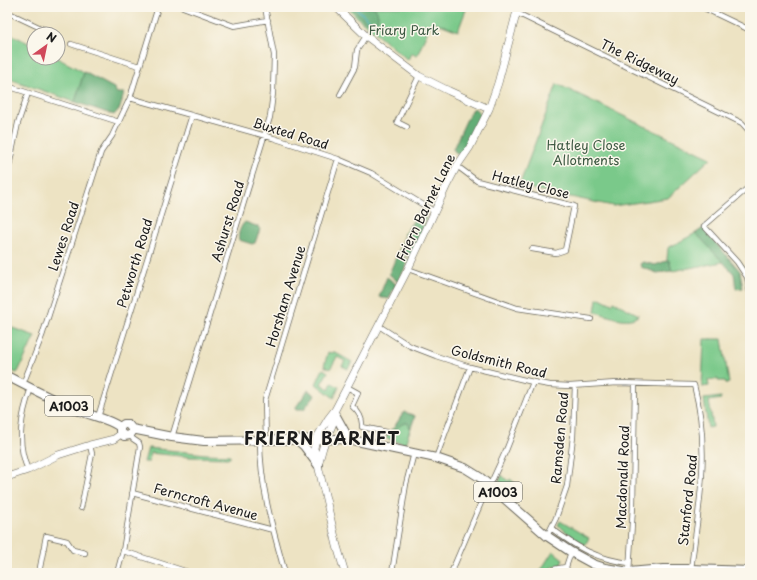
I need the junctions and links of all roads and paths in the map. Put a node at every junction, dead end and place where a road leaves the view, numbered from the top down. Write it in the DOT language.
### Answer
graph roads {
  1 [pos="158,7"];
  2 [pos="183,7"];
  3 [pos="265,7"];
  4 [pos="336,7"];
  5 [pos="702,7"];
  6 [pos="518,10"];
  7 [pos="7,12"];
  8 [pos="268,20"];
  9 [pos="37,26"];
  10 [pos="750,30"];
  11 [pos="366,36"];
  12 [pos="71,44"];
  13 [pos="139,66"];
  14 [pos="419,76"];
  15 [pos="7,86"];
  16 [pos="28,93"];
  17 [pos="340,95"];
  18 [pos="130,98"];
  19 [pos="489,109"];
  20 [pos="192,115"];
  21 [pos="119,122"];
  22 [pos="407,127"];
  23 [pos="750,132"];
  24 [pos="264,136"];
  25 [pos="338,159"];
  26 [pos="457,166"];
  27 [pos="7,176"];
  28 [pos="750,186"];
  29 [pos="435,212"];
  30 [pos="532,249"];
  31 [pos="408,269"];
  32 [pos="750,293"];
  33 [pos="590,319"];
  34 [pos="379,326"];
  35 [pos="470,367"];
  36 [pos="7,376"];
  37 [pos="533,382"];
  38 [pos="23,384"];
  39 [pos="635,384"];
  40 [pos="694,385"];
  41 [pos="575,386"];
  42 [pos="347,387"];
  43 [pos="31,388"];
  44 [pos="336,413"];
  45 [pos="98,417"];
  46 [pos="120,430"];
  47 [pos="131,432"];
  48 [pos="387,432"];
  49 [pos="172,437"];
  50 [pos="321,439"];
  51 [pos="297,440"];
  52 [pos="352,440"];
  53 [pos="263,441"];
  54 [pos="90,445"];
  55 [pos="414,453"];
  56 [pos="436,458"];
  57 [pos="318,465"];
  58 [pos="28,470"];
  59 [pos="7,477"];
  60 [pos="489,485"];
  61 [pos="132,493"];
  62 [pos="82,508"];
  63 [pos="551,528"];
  64 [pos="273,530"];
  65 [pos="547,536"];
  66 [pos="122,551"];
  67 [pos="571,552"];
  68 [pos="85,553"];
  69 [pos="566,567"];
  70 [pos="629,568"];
  71 [pos="691,569"];
  72 [pos="616,571"];
  73 [pos="703,571"];
  74 [pos="750,571"];
  75 [pos="39,573"];
  76 [pos="117,573"];
  77 [pos="191,573"];
  78 [pos="285,573"];
  79 [pos="345,573"];
  80 [pos="392,573"];
  81 [pos="451,573"];
  82 [pos="549,573"];
  83 [pos="568,573"];
  1 -- 13 [label="street, Lewes Road"];
  2 -- 8 [label="street"];
  3 -- 8 [label="street, Ashurst Road"];
  4 -- 11 [label="main road"];
  5 -- 10 [label="street"];
  6 -- 19 [label="main road, Friern Barnet Lane"];
  6 -- 23 [label="street, The Ridgeway"];
  7 -- 9 [label="street"];
  8 -- 24 [label="street, Ashurst Road"];
  11 -- 14 [label="main road"];
  11 -- 17 [label="street"];
  12 -- 13 [label="street"];
  13 -- 18 [label="street, Lewes Road"];
  14 -- 19 [label="main road"];
  14 -- 22 [label="street"];
  15 -- 16 [label="street"];
  16 -- 21 [label="street"];
  16 -- 27 [label="street"];
  18 -- 20 [label="street, Buxted Road"];
  18 -- 21 [label="street, Lewes Road"];
  19 -- 26 [label="main road, Friern Barnet Lane"];
  20 -- 24 [label="street, Buxted Road"];
  20 -- 45 [label="street, Petworth Road"];
  21 -- 38 [label="street, Lewes Road"];
  24 -- 25 [label="street, Buxted Road"];
  24 -- 49 [label="street, Ashurst Road"];
  25 -- 29 [label="street, Buxted Road"];
  25 -- 53 [label="street, Horsham Avenue"];
  26 -- 29 [label="main road, Friern Barnet Lane"];
  26 -- 30 [label="street, Hatley Close"];
  28 -- 32 [label="street"];
  29 -- 31 [label="main road, Friern Barnet Lane"];
  31 -- 33 [label="street"];
  31 -- 34 [label="main road, Friern Barnet Lane"];
  34 -- 35 [label="street, Goldsmith Road"];
  34 -- 42 [label="main road, Friern Barnet Lane"];
  35 -- 37 [label="street, Goldsmith Road"];
  35 -- 56 [label="street"];
  36 -- 38 [label="main road, A1003"];
  37 -- 41 [label="street, Goldsmith Road"];
  37 -- 60 [label="street"];
  38 -- 43 [label="main road, A1003"];
  39 -- 40 [label="street, Goldsmith Road"];
  39 -- 41 [label="street, Goldsmith Road"];
  39 -- 70 [label="street, Macdonald Road"];
  40 -- 71 [label="street, Stanford Road"];
  41 -- 63 [label="street, Ramsden Road"];
  42 -- 44 [label="main road, Friern Barnet Lane"];
  42 -- 48 [label="street"];
  43 -- 45 [label="main road, A1003"];
  43 -- 58 [label="street"];
  44 -- 50 [label="main road, Friern Barnet Lane"];
  44 -- 50 [label="main road, Friern Barnet Lane"];
  44 -- 52 [label="main road"];
  45 -- 46 [label="main road, A1003"];
  46 -- 47 [label="main road, A1003"];
  46 -- 47 [label="main road, A1003"];
  46 -- 54 [label="main road"];
  47 -- 49 [label="main road, A1003"];
  47 -- 61 [label="street"];
  49 -- 53 [label="main road, A1003"];
  50 -- 51 [label="main road, A1003"];
  50 -- 52 [label="main road, A1003"];
  50 -- 57 [label="main road"];
  50 -- 57 [label="main road"];
  51 -- 53 [label="main road, A1003"];
  51 -- 57 [label="main road"];
  52 -- 55 [label="main road, A1003"];
  53 -- 64 [label="street, Horsham Avenue"];
  54 -- 58 [label="main road"];
  54 -- 62 [label="street"];
  55 -- 56 [label="main road, A1003"];
  55 -- 80 [label="street"];
  56 -- 60 [label="main road, A1003"];
  57 -- 79 [label="main road"];
  58 -- 59 [label="main road"];
  60 -- 65 [label="main road, A1003"];
  60 -- 81 [label="street"];
  61 -- 64 [label="street, Ferncroft Avenue"];
  61 -- 66 [label="street"];
  63 -- 65 [label="street, Ramsden Road"];
  63 -- 70 [label="street"];
  64 -- 78 [label="street, Horsham Avenue"];
  65 -- 67 [label="main road, A1003"];
  66 -- 76 [label="street"];
  66 -- 77 [label="street"];
  67 -- 69 [label="street"];
  67 -- 72 [label="main road, A1003"];
  68 -- 75 [label="street"];
  69 -- 82 [label="street"];
  69 -- 83 [label="street"];
  70 -- 71 [label="main road, A1003"];
  70 -- 72 [label="main road, A1003"];
  71 -- 73 [label="main road, A1003"];
  73 -- 74 [label="main road, A1003"];
}
